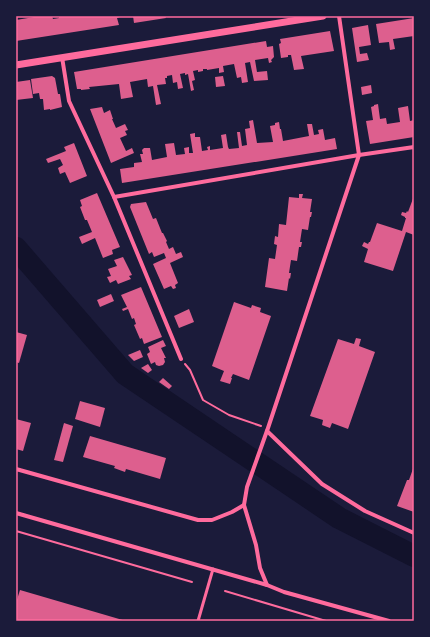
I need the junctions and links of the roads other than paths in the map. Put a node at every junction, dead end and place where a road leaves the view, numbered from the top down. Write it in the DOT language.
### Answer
graph roads {
  1 [pos="323,16"];
  2 [pos="339,16"];
  3 [pos="62,57"];
  4 [pos="16,65"];
  5 [pos="414,147"];
  6 [pos="359,156"];
  7 [pos="114,197"];
  8 [pos="181,359"];
  9 [pos="268,430"];
  10 [pos="16,469"];
  11 [pos="244,505"];
  12 [pos="16,513"];
  13 [pos="414,533"];
  14 [pos="213,569"];
  15 [pos="267,585"];
  16 [pos="198,621"];
  17 [pos="389,621"];
  1 -- 3 [label="street"];
  2 -- 6 [label="street"];
  3 -- 4 [label="street"];
  3 -- 7 [label="street"];
  5 -- 6 [label="street"];
  6 -- 7 [label="street"];
  6 -- 9 [label="street"];
  7 -- 8 [label="street"];
  9 -- 11 [label="street"];
  9 -- 13 [label="street"];
  10 -- 11 [label="street"];
  11 -- 15 [label="street"];
  12 -- 14 [label="street"];
  14 -- 15 [label="street"];
  14 -- 16 [label="lane"];
  15 -- 17 [label="street"];
}
